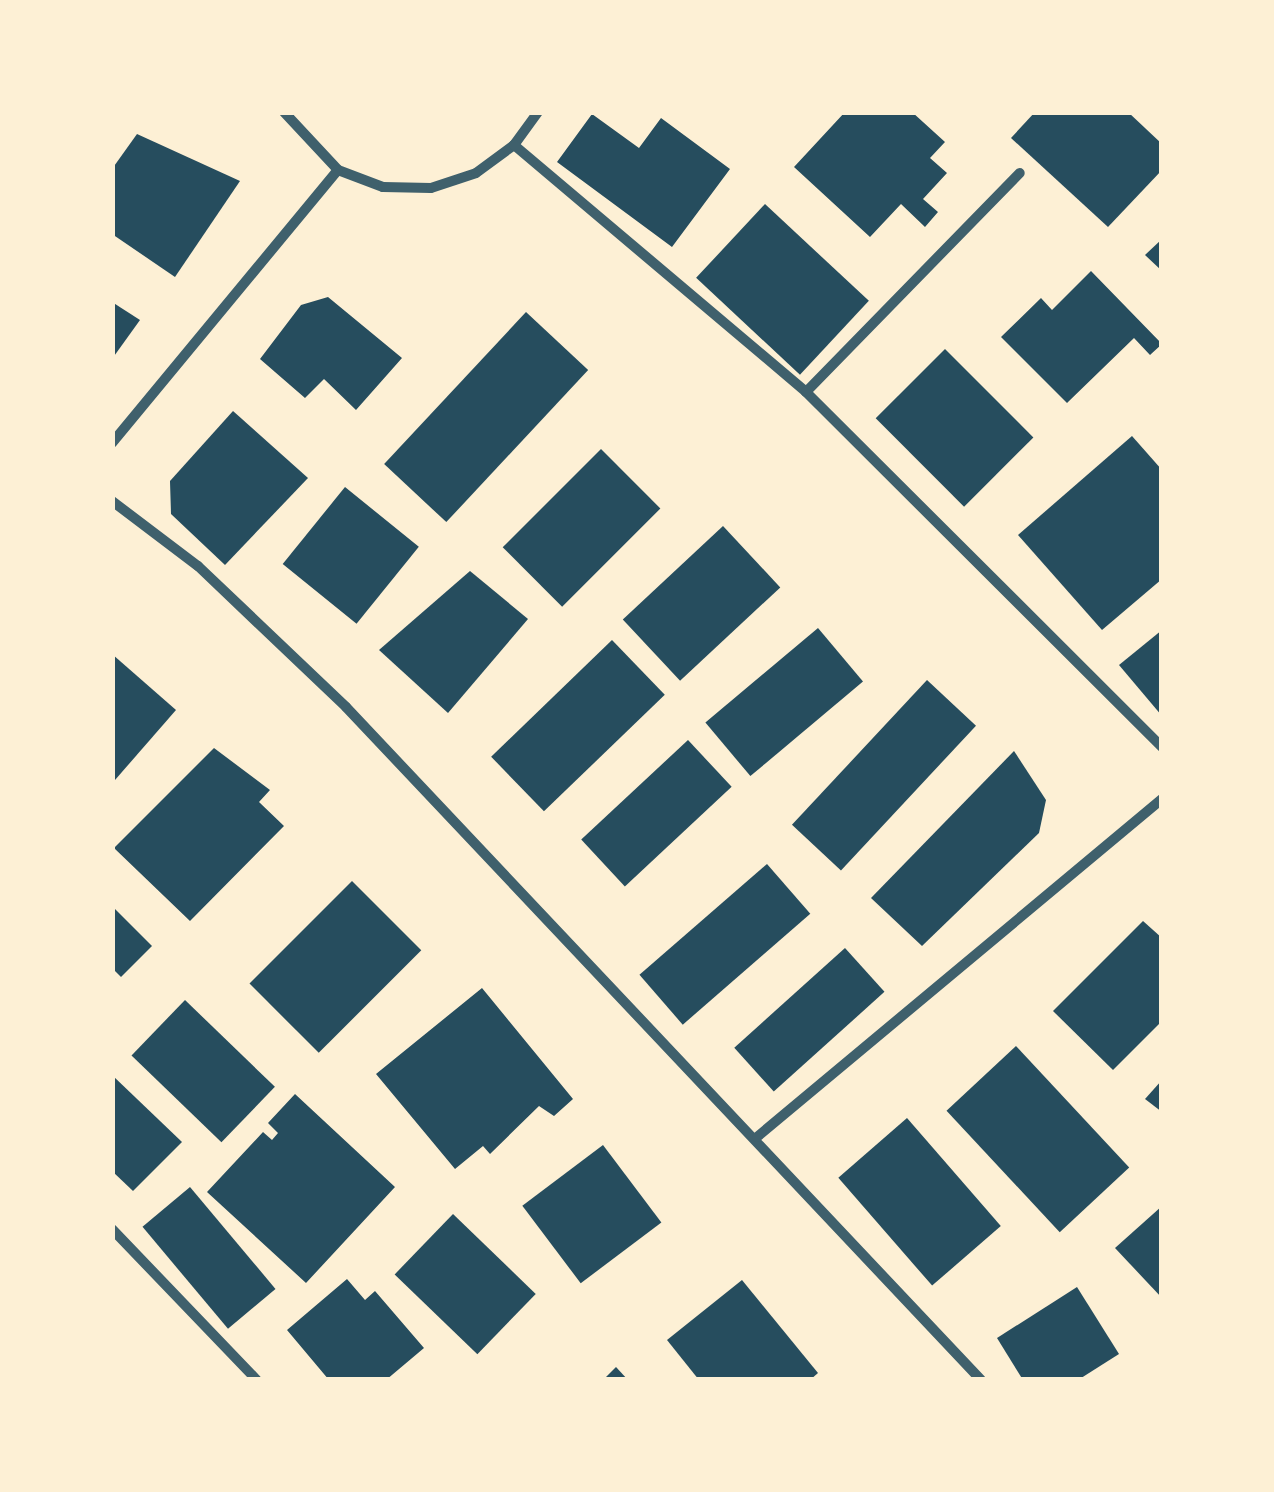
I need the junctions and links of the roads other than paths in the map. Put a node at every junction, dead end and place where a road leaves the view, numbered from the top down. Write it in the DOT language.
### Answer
graph roads {
  1 [pos="284,112"];
  2 [pos="538,112"];
  3 [pos="514,145"];
  4 [pos="338,170"];
  5 [pos="1020,173"];
  6 [pos="806,392"];
  7 [pos="112,444"];
  8 [pos="112,501"];
  9 [pos="1162,747"];
  10 [pos="1162,799"];
  11 [pos="757,1136"];
  12 [pos="112,1229"];
  13 [pos="256,1380"];
  14 [pos="981,1380"];
  1 -- 4 [label="street"];
  2 -- 3 [label="street"];
  3 -- 4 [label="street"];
  3 -- 6 [label="street"];
  4 -- 7 [label="street"];
  5 -- 6 [label="street"];
  6 -- 9 [label="street"];
  8 -- 11 [label="street"];
  10 -- 11 [label="street"];
  11 -- 14 [label="street"];
  12 -- 13 [label="street"];
}
